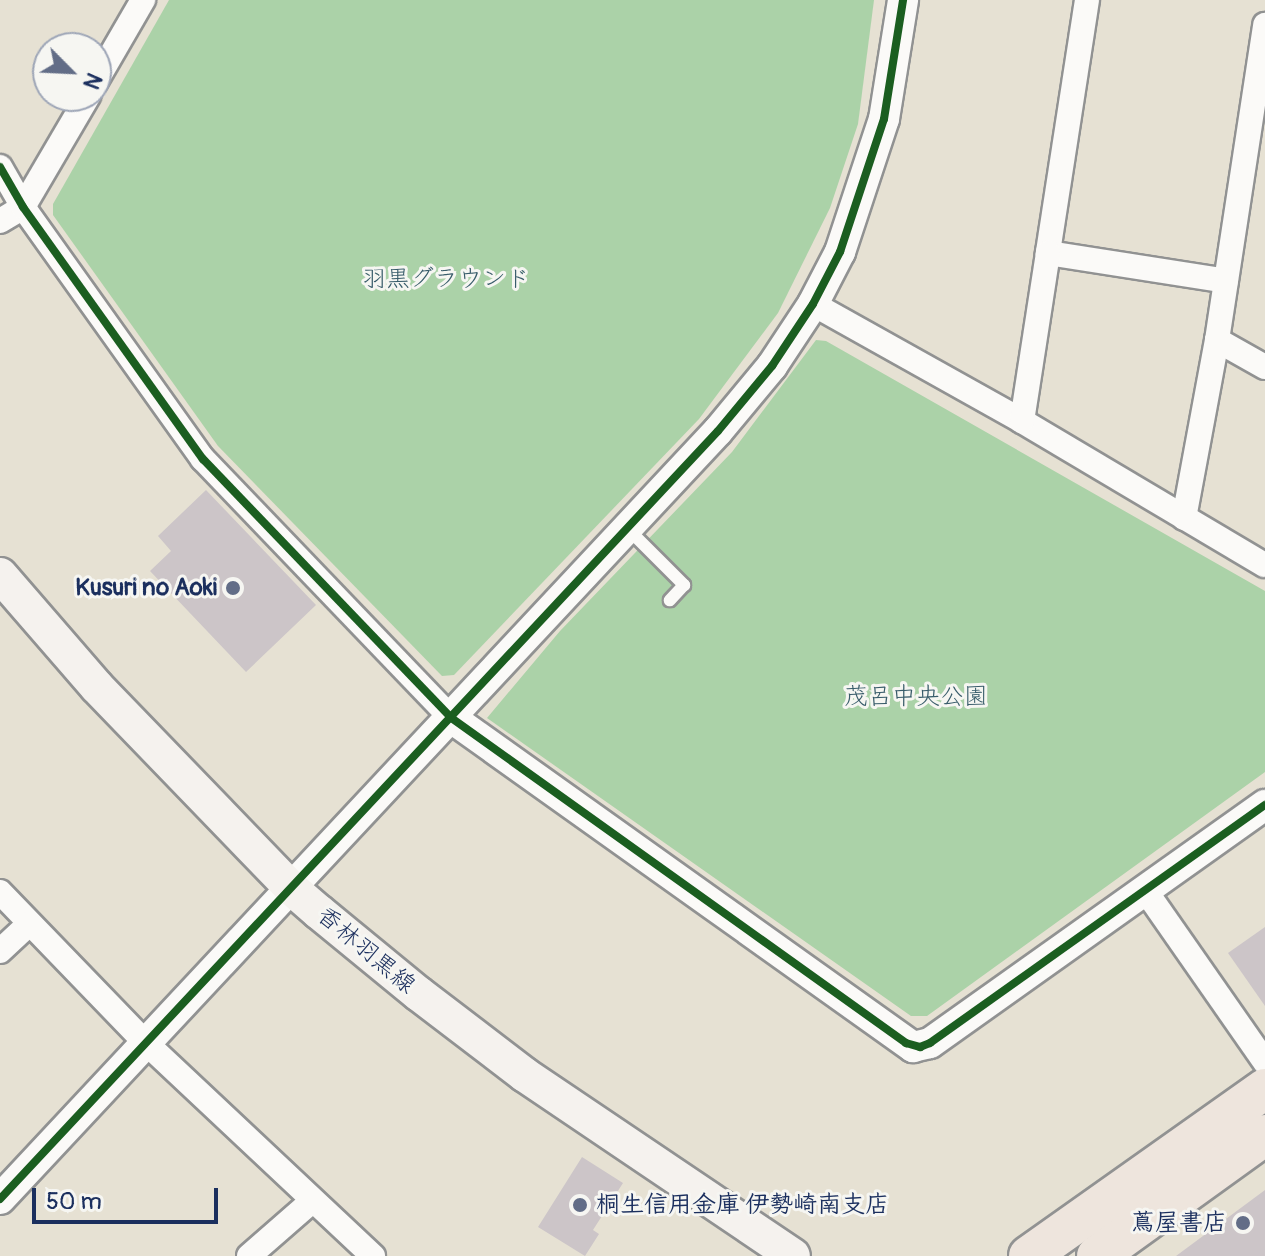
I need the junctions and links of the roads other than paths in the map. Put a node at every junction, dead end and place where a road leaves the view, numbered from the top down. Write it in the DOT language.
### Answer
graph roads {
  1 [pos="143,0"];
  2 [pos="903,0"];
  3 [pos="1087,0"];
  4 [pos="1265,25"];
  5 [pos="112,53"];
  6 [pos="79,112"];
  7 [pos="0,167"];
  8 [pos="23,207"];
  9 [pos="0,221"];
  10 [pos="1048,253"];
  11 [pos="1226,281"];
  12 [pos="813,304"];
  13 [pos="1217,340"];
  14 [pos="1265,367"];
  15 [pos="1022,421"];
  16 [pos="1184,518"];
  17 [pos="625,527"];
  18 [pos="1265,565"];
  19 [pos="0,575"];
  20 [pos="670,600"];
  21 [pos="450,717"];
  22 [pos="1265,805"];
  23 [pos="290,887"];
  24 [pos="1145,890"];
  25 [pos="0,892"];
  26 [pos="29,924"];
  27 [pos="0,951"];
  28 [pos="145,1042"];
  29 [pos="1265,1062"];
  30 [pos="1265,1089"];
  31 [pos="1265,1135"];
  32 [pos="0,1199"];
  33 [pos="312,1201"];
  34 [pos="249,1256"];
  35 [pos="373,1256"];
  36 [pos="793,1256"];
  37 [pos="1029,1256"];
  38 [pos="1097,1256"];
  1 -- 5 [label="street"];
  2 -- 12 [label="street"];
  3 -- 10 [label="street"];
  4 -- 11 [label="street"];
  6 -- 8 [label="street"];
  7 -- 8 [label="street"];
  8 -- 9 [label="street"];
  8 -- 21 [label="street"];
  10 -- 11 [label="street"];
  10 -- 15 [label="street"];
  11 -- 13 [label="street"];
  12 -- 15 [label="street"];
  12 -- 17 [label="street"];
  13 -- 14 [label="street"];
  13 -- 16 [label="street"];
  15 -- 16 [label="street"];
  16 -- 18 [label="street"];
  17 -- 20 [label="lane"];
  17 -- 21 [label="street"];
  19 -- 23 [label="main road, 香林羽黒線"];
  21 -- 23 [label="street"];
  21 -- 24 [label="street"];
  22 -- 24 [label="street"];
  23 -- 28 [label="street"];
  23 -- 36 [label="main road, 香林羽黒線"];
  24 -- 29 [label="street"];
  25 -- 26 [label="street"];
  26 -- 27 [label="street"];
  26 -- 28 [label="street"];
  28 -- 32 [label="street"];
  28 -- 33 [label="street"];
  30 -- 37 [label="highway"];
  31 -- 38 [label="highway"];
  33 -- 34 [label="street"];
  33 -- 35 [label="street"];
}
